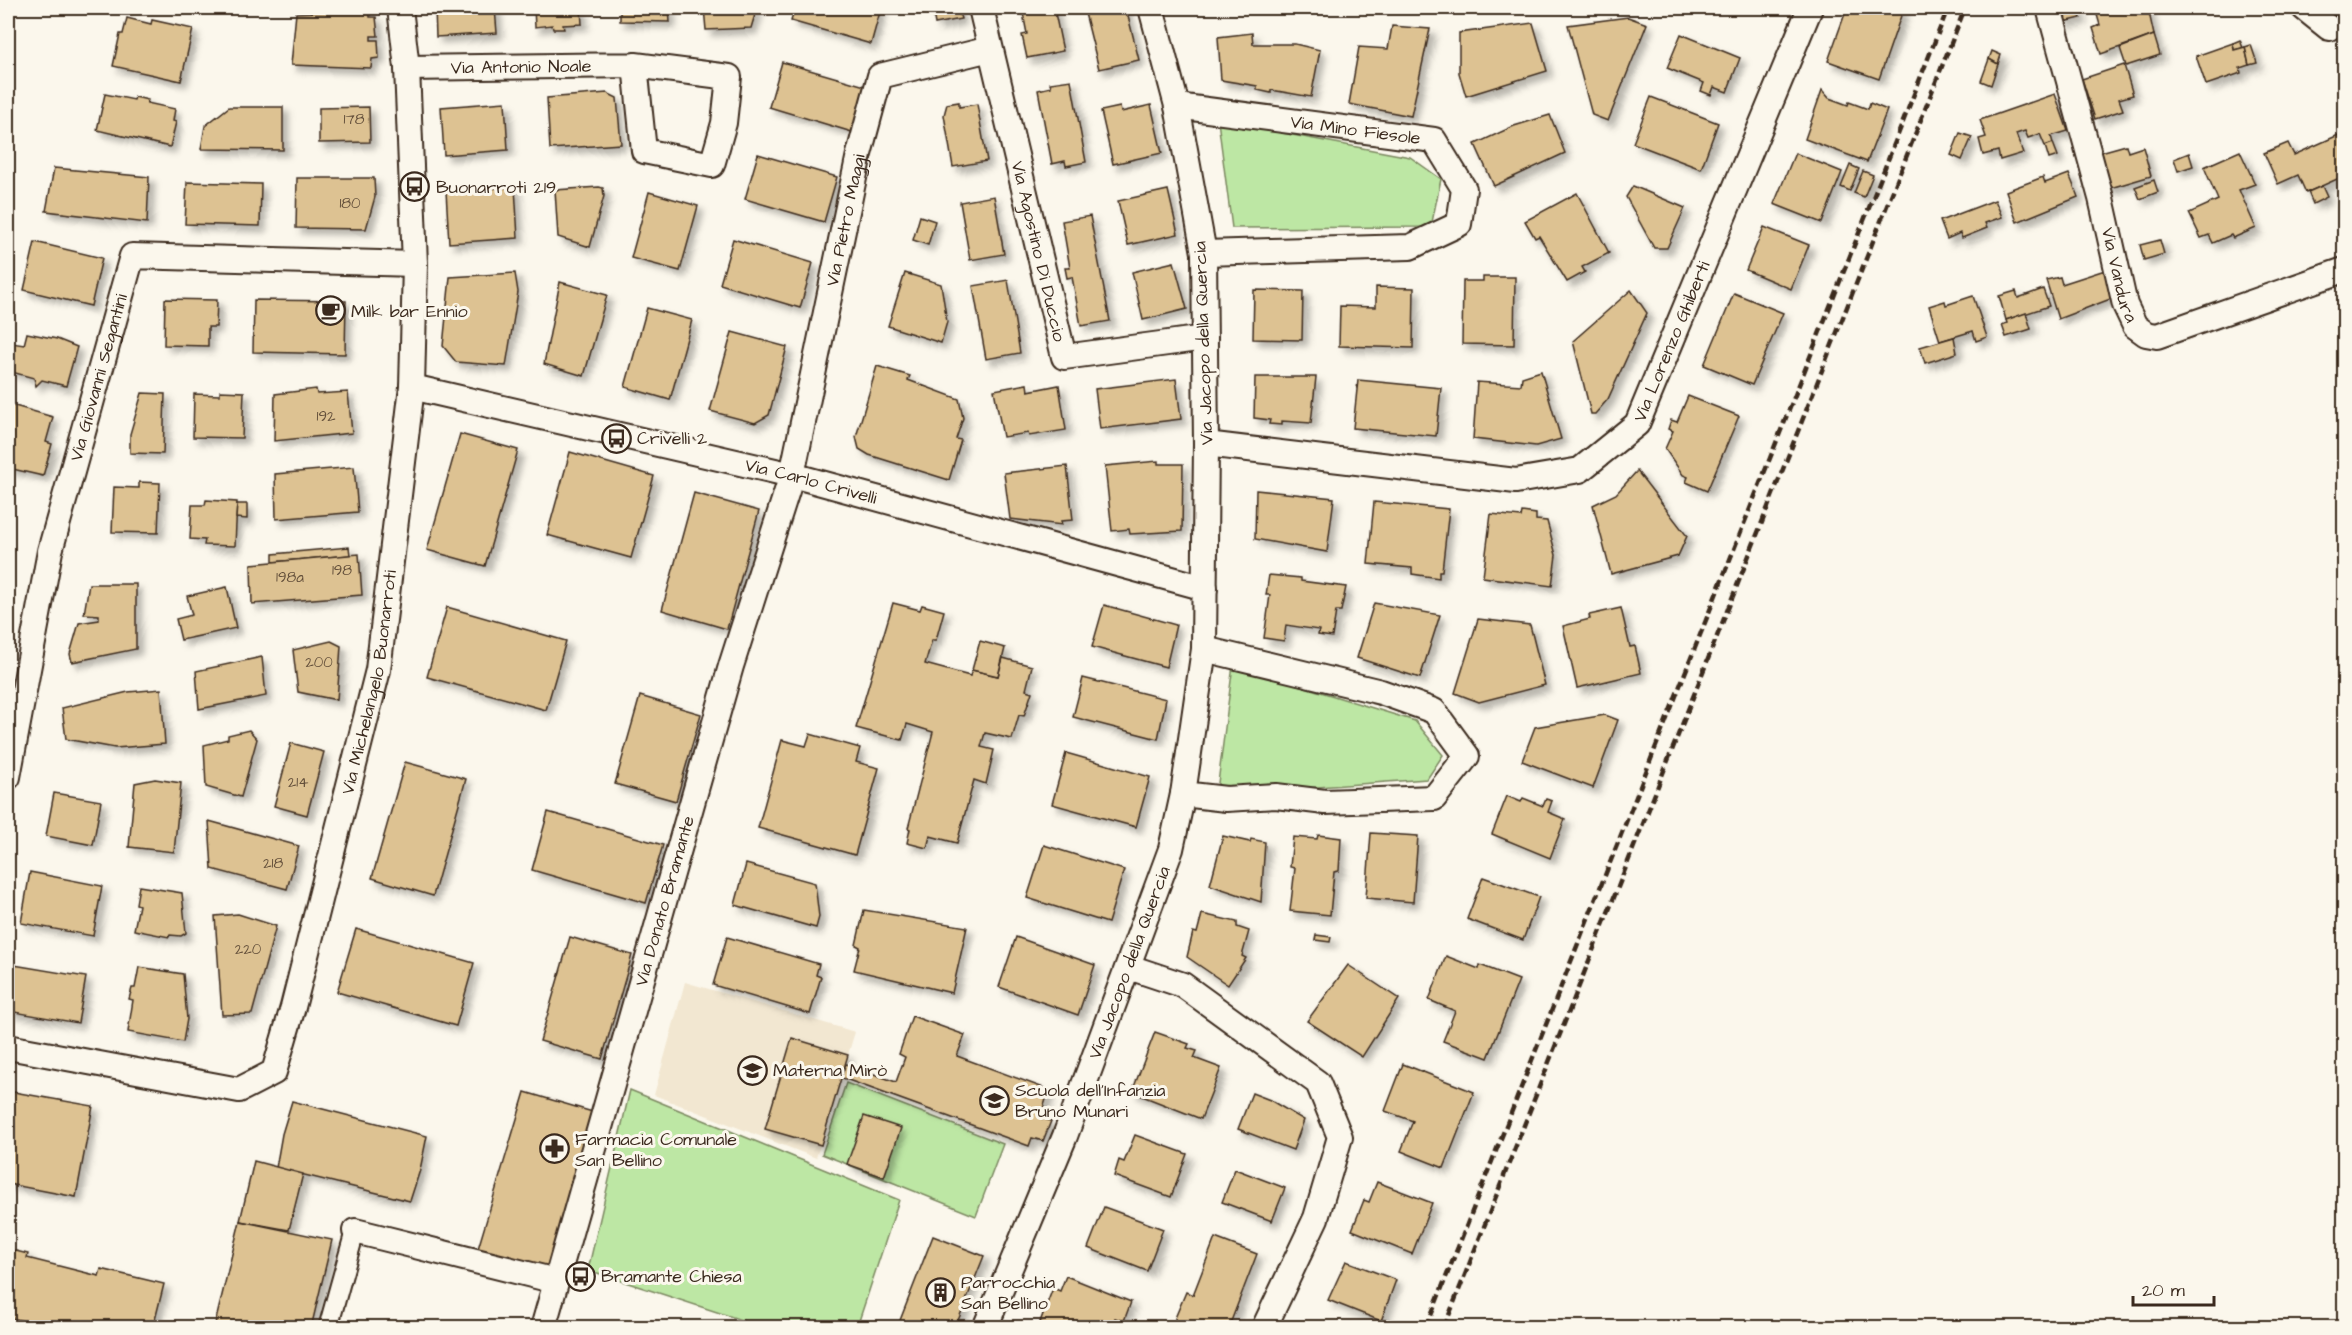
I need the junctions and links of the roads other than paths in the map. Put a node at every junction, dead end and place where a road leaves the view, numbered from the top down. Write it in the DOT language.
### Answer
graph roads {
  1 [pos="400,8"];
  2 [pos="981,8"];
  3 [pos="1151,8"];
  4 [pos="1810,8"];
  5 [pos="2049,8"];
  6 [pos="2304,8"];
  7 [pos="2329,28"];
  8 [pos="990,49"];
  9 [pos="635,65"];
  10 [pos="406,68"];
  11 [pos="1177,106"];
  12 [pos="1204,253"];
  13 [pos="415,264"];
  14 [pos="2344,270"];
  15 [pos="1205,338"];
  16 [pos="412,387"];
  17 [pos="1206,444"];
  18 [pos="792,475"];
  19 [pos="1205,588"];
  20 [pos="1204,649"];
  21 [pos="8,777"];
  22 [pos="1183,794"];
  23 [pos="1129,967"];
  24 [pos="8,1047"];
  25 [pos="355,1231"];
  26 [pos="556,1281"];
  27 [pos="328,1328"];
  28 [pos="543,1328"];
  29 [pos="985,1328"];
  30 [pos="1264,1328"];
  1 -- 10 [label="street, Via Michelangelo Buonarroti"];
  2 -- 8 [label="street, Via Agostino Di Duccio"];
  3 -- 11 [label="street, Via Jacopo della Quercia"];
  4 -- 17 [label="street, Via Lorenzo Ghiberti"];
  5 -- 14 [label="street, Via Vandura"];
  6 -- 7 [label="street"];
  8 -- 15 [label="street, Via Agostino Di Duccio"];
  8 -- 18 [label="street, Via Pietro Maggi"];
  9 -- 9 [label="street, Via Antonio Noale"];
  9 -- 10 [label="street, Via Antonio Noale"];
  10 -- 13 [label="street, Via Michelangelo Buonarroti"];
  11 -- 12 [label="street, Via Jacopo della Quercia"];
  11 -- 12 [label="street, Via Mino Fiesole"];
  12 -- 15 [label="street, Via Jacopo della Quercia"];
  13 -- 16 [label="street, Via Michelangelo Buonarroti"];
  13 -- 21 [label="street, Via Giovanni Segantini"];
  15 -- 17 [label="street, Via Jacopo della Quercia"];
  16 -- 18 [label="street, Via Carlo Crivelli"];
  16 -- 24 [label="street, Via Michelangelo Buonarroti"];
  17 -- 19 [label="street, Via Jacopo della Quercia"];
  18 -- 19 [label="street, Via Carlo Crivelli"];
  18 -- 26 [label="street, Via Donato Bramante"];
  19 -- 20 [label="street, Via Jacopo della Quercia"];
  20 -- 22 [label="street, Via Jacopo della Quercia"];
  20 -- 22 [label="street"];
  22 -- 23 [label="street, Via Jacopo della Quercia"];
  23 -- 29 [label="street, Via Jacopo della Quercia"];
  23 -- 30 [label="street"];
  25 -- 26 [label="street"];
  25 -- 27 [label="street"];
  26 -- 28 [label="street, Via Donato Bramante"];
}
